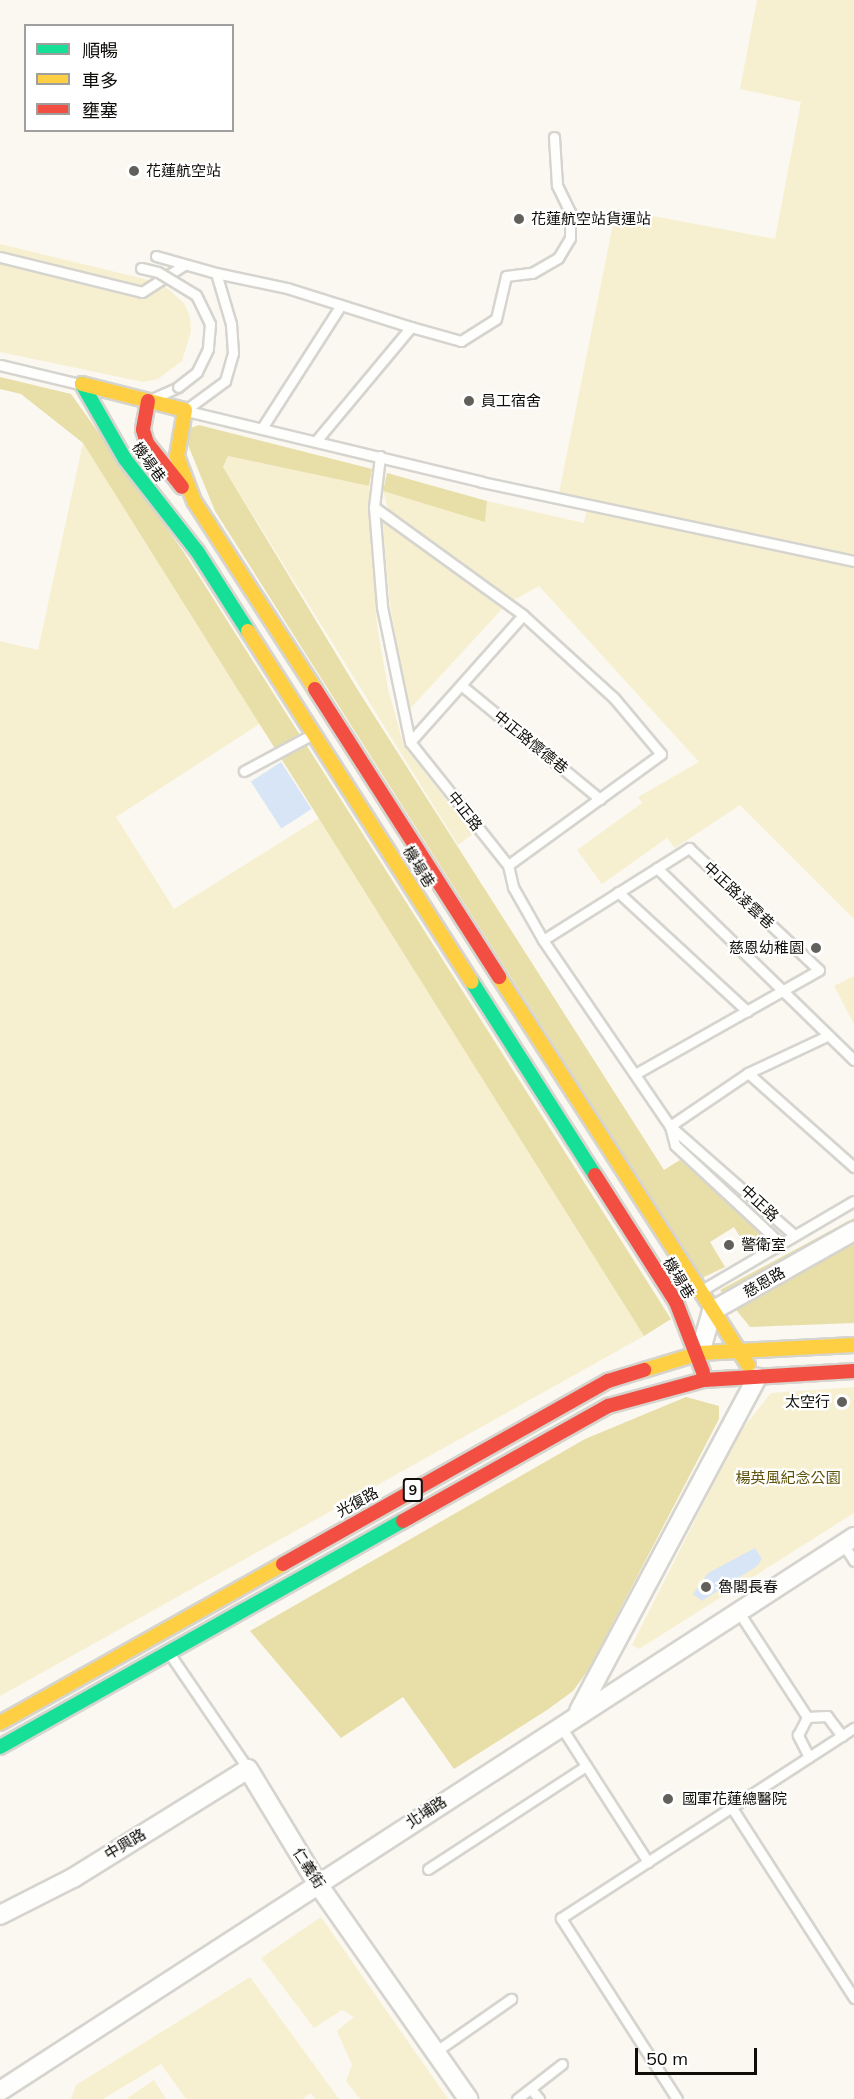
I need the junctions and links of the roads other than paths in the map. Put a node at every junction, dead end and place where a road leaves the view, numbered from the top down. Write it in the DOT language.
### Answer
graph roads {
  1 [pos="554,137"];
  2 [pos="156,256"];
  3 [pos="0,257"];
  4 [pos="184,265"];
  5 [pos="141,268"];
  6 [pos="216,273"];
  7 [pos="341,305"];
  8 [pos="411,327"];
  9 [pos="0,365"];
  10 [pos="82,384"];
  11 [pos="148,401"];
  12 [pos="185,410"];
  13 [pos="262,428"];
  14 [pos="316,441"];
  15 [pos="380,456"];
  16 [pos="194,501"];
  17 [pos="374,507"];
  18 [pos="854,561"];
  19 [pos="524,615"];
  20 [pos="461,685"];
  21 [pos="315,734"];
  22 [pos="410,742"];
  23 [pos="244,771"];
  24 [pos="600,799"];
  25 [pos="508,865"];
  26 [pos="657,868"];
  27 [pos="618,892"];
  28 [pos="543,940"];
  29 [pos="785,991"];
  30 [pos="747,1011"];
  31 [pos="825,1037"];
  32 [pos="854,1060"];
  33 [pos="635,1074"];
  34 [pos="748,1074"];
  35 [pos="670,1126"];
  36 [pos="854,1167"];
  37 [pos="854,1201"];
  38 [pos="652,1215"];
  39 [pos="630,1230"];
  40 [pos="854,1231"];
  41 [pos="794,1235"];
  42 [pos="781,1244"];
  43 [pos="700,1291"];
  44 [pos="712,1311"];
  45 [pos="854,1345"];
  46 [pos="735,1349"];
  47 [pos="700,1353"];
  48 [pos="854,1371"];
  49 [pos="757,1377"];
  50 [pos="704,1380"];
  51 [pos="848,1540"];
  52 [pos="854,1561"];
  53 [pos="738,1611"];
  54 [pos="158,1633"];
  55 [pos="168,1651"];
  56 [pos="578,1713"];
  57 [pos="807,1717"];
  58 [pos="0,1723"];
  59 [pos="560,1725"];
  60 [pos="854,1728"];
  61 [pos="842,1736"];
  62 [pos="0,1747"];
  63 [pos="809,1757"];
  64 [pos="586,1766"];
  65 [pos="248,1769"];
  66 [pos="732,1808"];
  67 [pos="648,1862"];
  68 [pos="428,1869"];
  69 [pos="317,1882"];
  70 [pos="0,1916"];
  71 [pos="854,1998"];
  72 [pos="511,1999"];
  73 [pos="435,2052"];
  74 [pos="562,2064"];
  75 [pos="531,2089"];
  76 [pos="0,2091"];
  77 [pos="468,2099"];
  78 [pos="518,2099"];
  79 [pos="539,2099"];
  80 [pos="677,2099"];
  1 -- 8 [label="lane"];
  2 -- 4 [label="lane"];
  3 -- 4 [label="lane"];
  4 -- 6 [label="lane"];
  5 -- 11 [label="lane, bridge"];
  6 -- 7 [label="lane"];
  6 -- 12 [label="lane"];
  7 -- 8 [label="lane"];
  7 -- 13 [label="lane"];
  8 -- 14 [label="lane"];
  9 -- 10 [label="lane"];
  10 -- 11 [label="street"];
  10 -- 21 [label="street, 機場巷"];
  11 -- 12 [label="street"];
  11 -- 16 [label="street, 機場巷"];
  12 -- 13 [label="lane"];
  12 -- 16 [label="street, 機場巷"];
  13 -- 14 [label="lane"];
  14 -- 15 [label="lane"];
  15 -- 17 [label="lane, 中正路"];
  15 -- 18 [label="lane"];
  16 -- 38 [label="street, 機場巷"];
  17 -- 19 [label="lane"];
  17 -- 22 [label="lane, 中正路"];
  19 -- 20 [label="lane"];
  19 -- 24 [label="lane"];
  20 -- 22 [label="lane"];
  20 -- 24 [label="lane, 中正路懷德巷"];
  21 -- 23 [label="lane"];
  21 -- 39 [label="street, 機場巷"];
  22 -- 25 [label="lane, 中正路"];
  24 -- 25 [label="lane"];
  25 -- 28 [label="lane, 中正路"];
  26 -- 27 [label="lane"];
  26 -- 29 [label="lane"];
  26 -- 29 [label="lane, 中正路凌雲巷"];
  27 -- 28 [label="lane"];
  27 -- 30 [label="lane"];
  28 -- 33 [label="lane, 中正路"];
  29 -- 30 [label="lane"];
  29 -- 31 [label="lane"];
  30 -- 33 [label="lane"];
  31 -- 32 [label="lane"];
  31 -- 34 [label="lane"];
  33 -- 35 [label="lane, 中正路"];
  34 -- 35 [label="lane"];
  34 -- 36 [label="lane"];
  35 -- 41 [label="lane, 中正路"];
  35 -- 42 [label="lane, 中正路"];
  37 -- 41 [label="lane"];
  38 -- 39 [label="street"];
  38 -- 43 [label="street, 機場巷"];
  39 -- 47 [label="street, 機場巷"];
  40 -- 44 [label="street, 慈恩路"];
  41 -- 42 [label="lane"];
  42 -- 43 [label="lane"];
  43 -- 44 [label="street, 機場巷"];
  44 -- 46 [label="street, 機場巷"];
  44 -- 47 [label="street"];
  45 -- 46 [label="street, 光復路 / 9"];
  46 -- 47 [label="street, 光復路 / 9"];
  46 -- 49 [label="street, 機場巷"];
  47 -- 50 [label="street, 機場巷"];
  47 -- 54 [label="street, 光復路 / 9"];
  48 -- 49 [label="street, 9"];
  49 -- 50 [label="street, 9"];
  49 -- 56 [label="street"];
  50 -- 55 [label="street, 9"];
  51 -- 52 [label="lane"];
  51 -- 53 [label="street, 北埔路"];
  53 -- 56 [label="street, 北埔路"];
  53 -- 57 [label="lane"];
  54 -- 55 [label="lane, 仁義街"];
  54 -- 58 [label="street, 光復路 / 9"];
  55 -- 62 [label="street, 9"];
  55 -- 65 [label="lane, 仁義街"];
  56 -- 59 [label="street, 北埔路"];
  57 -- 61 [label="lane"];
  57 -- 63 [label="lane"];
  59 -- 64 [label="lane"];
  59 -- 69 [label="street, 北埔路"];
  60 -- 61 [label="lane"];
  61 -- 63 [label="lane"];
  63 -- 66 [label="lane"];
  64 -- 67 [label="lane"];
  64 -- 68 [label="lane"];
  65 -- 69 [label="street, 仁義街"];
  65 -- 70 [label="street, 中興路"];
  66 -- 67 [label="lane"];
  66 -- 71 [label="lane"];
  67 -- 80 [label="lane"];
  69 -- 73 [label="street, 仁義街"];
  69 -- 76 [label="street, 北埔路"];
  72 -- 73 [label="lane"];
  73 -- 77 [label="street, 仁義街"];
  74 -- 75 [label="lane"];
  75 -- 78 [label="lane"];
  75 -- 79 [label="lane"];
}
